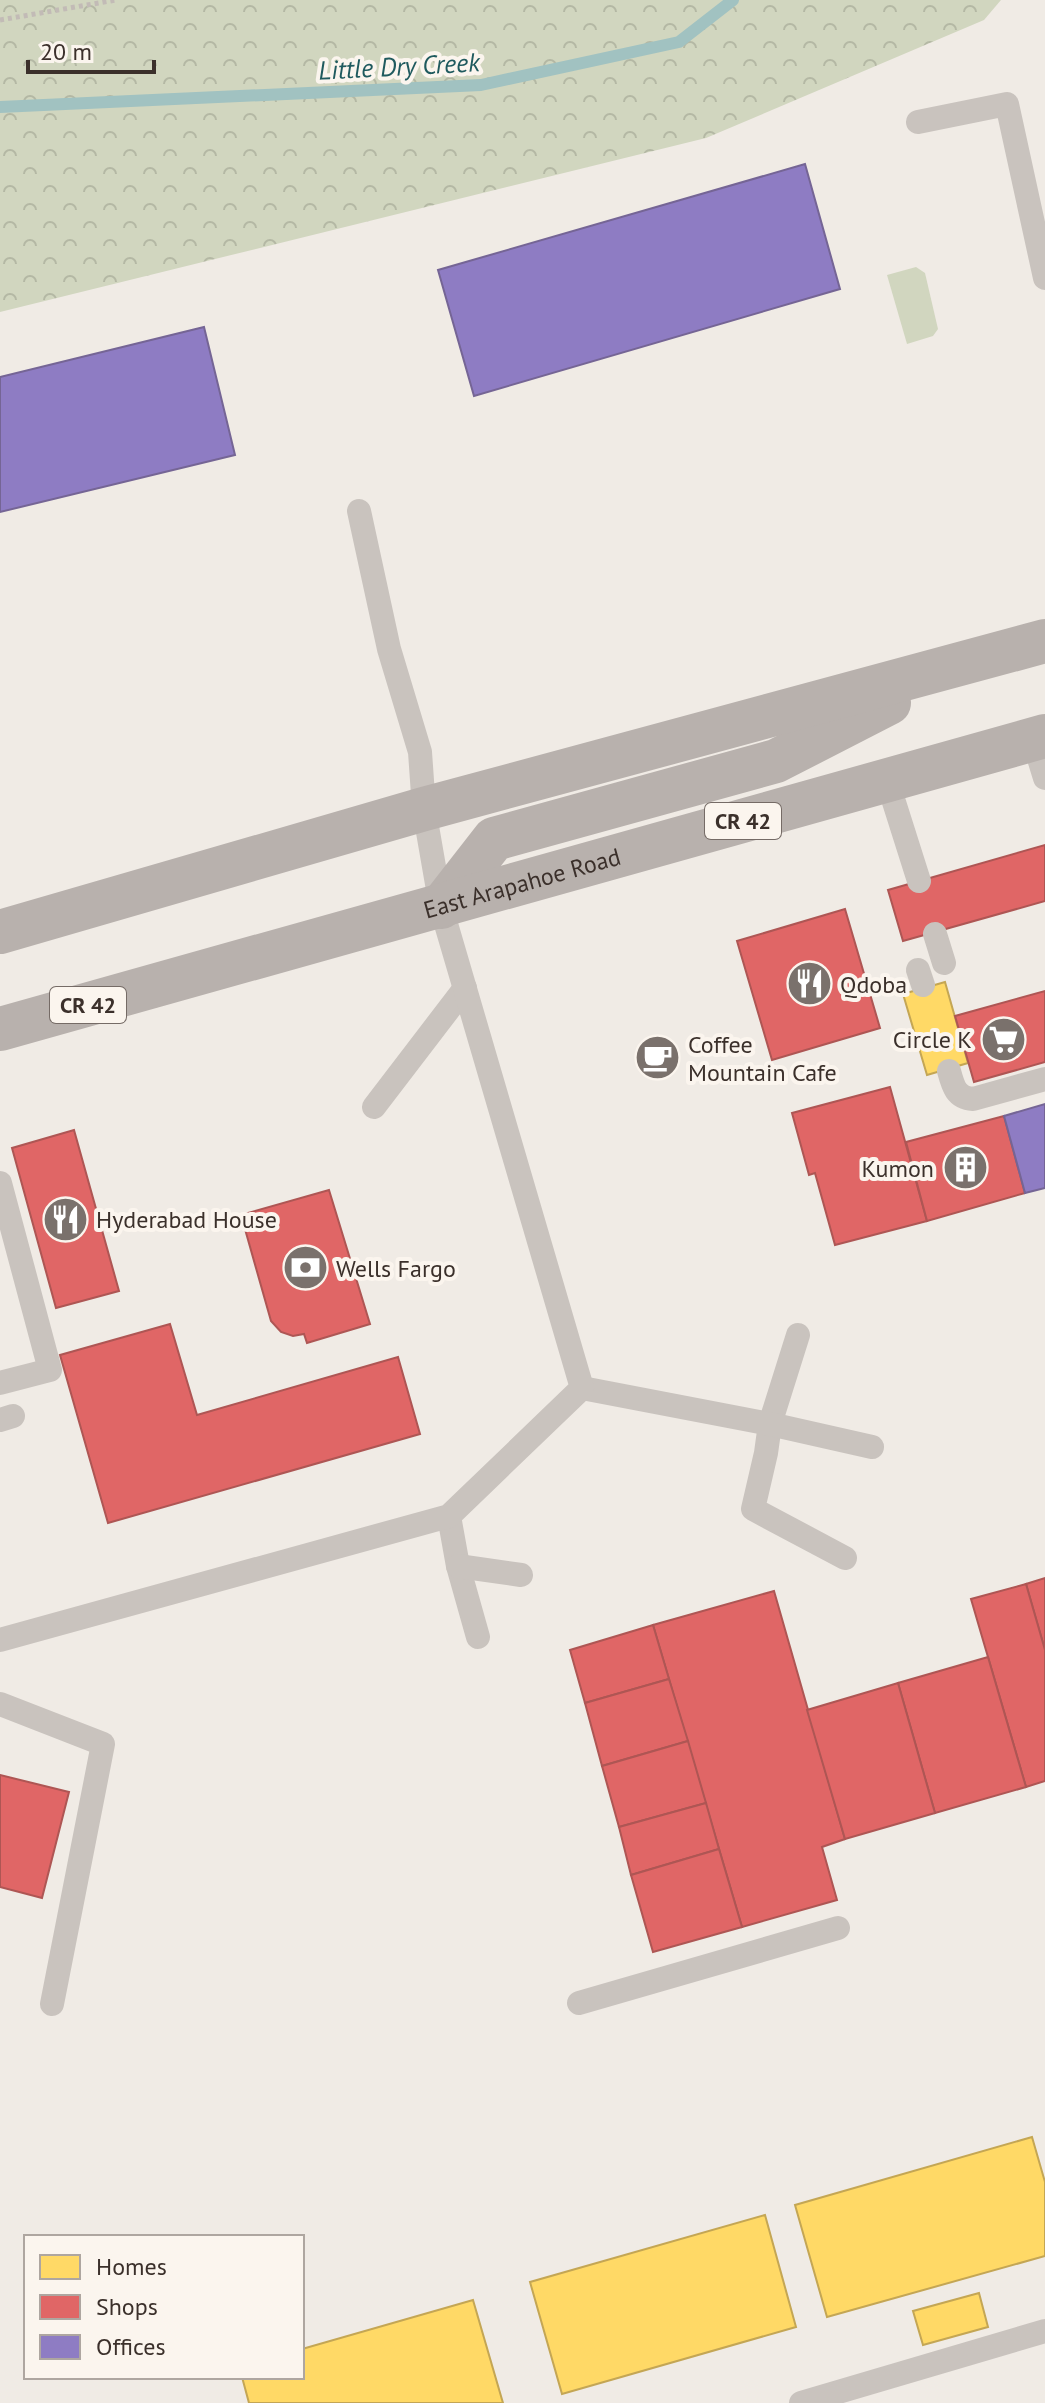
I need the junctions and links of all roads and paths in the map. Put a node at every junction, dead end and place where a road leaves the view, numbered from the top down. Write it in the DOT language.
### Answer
graph roads {
  1 [pos="116,0"];
  2 [pos="0,20"];
  3 [pos="918,122"];
  4 [pos="1034,175"];
  5 [pos="1045,278"];
  6 [pos="359,511"];
  7 [pos="1045,641"];
  8 [pos="969,662"];
  9 [pos="1041,751"];
  10 [pos="887,780"];
  11 [pos="424,809"];
  12 [pos="919,881"];
  13 [pos="441,907"];
  14 [pos="0,932"];
  15 [pos="935,934"];
  16 [pos="944,963"];
  17 [pos="465,988"];
  18 [pos="0,1029"];
  19 [pos="949,1071"];
  20 [pos="1045,1079"];
  21 [pos="374,1107"];
  22 [pos="0,1183"];
  23 [pos="798,1335"];
  24 [pos="0,1383"];
  25 [pos="582,1388"];
  26 [pos="770,1424"];
  27 [pos="872,1447"];
  28 [pos="449,1516"];
  29 [pos="845,1558"];
  30 [pos="458,1566"];
  31 [pos="521,1575"];
  32 [pos="478,1637"];
  33 [pos="0,1640"];
  34 [pos="0,1704"];
  35 [pos="838,1928"];
  36 [pos="579,2003"];
  37 [pos="52,2004"];
  38 [pos="1045,2331"];
  39 [pos="801,2403"];
  1 -- 2 [label="path"];
  3 -- 4 [label="lane"];
  4 -- 5 [label="lane"];
  6 -- 11 [label="lane"];
  7 -- 8 [label="main road"];
  8 -- 11 [label="main road"];
  8 -- 13 [label="main road"];
  9 -- 10 [label="main road, East Arapahoe Road / CR 42"];
  10 -- 12 [label="lane"];
  10 -- 13 [label="main road, East Arapahoe Road / CR 42"];
  11 -- 13 [label="lane"];
  11 -- 14 [label="main road"];
  13 -- 17 [label="lane"];
  13 -- 18 [label="main road, East Arapahoe Road / CR 42"];
  15 -- 16 [label="lane"];
  17 -- 21 [label="lane"];
  17 -- 25 [label="lane"];
  19 -- 20 [label="lane"];
  22 -- 24 [label="lane"];
  23 -- 26 [label="lane"];
  25 -- 26 [label="lane"];
  25 -- 28 [label="lane"];
  26 -- 27 [label="lane"];
  26 -- 29 [label="lane"];
  28 -- 30 [label="lane"];
  28 -- 33 [label="lane"];
  30 -- 31 [label="lane"];
  30 -- 32 [label="lane"];
  34 -- 37 [label="lane"];
  35 -- 36 [label="lane"];
  38 -- 39 [label="lane"];
}
